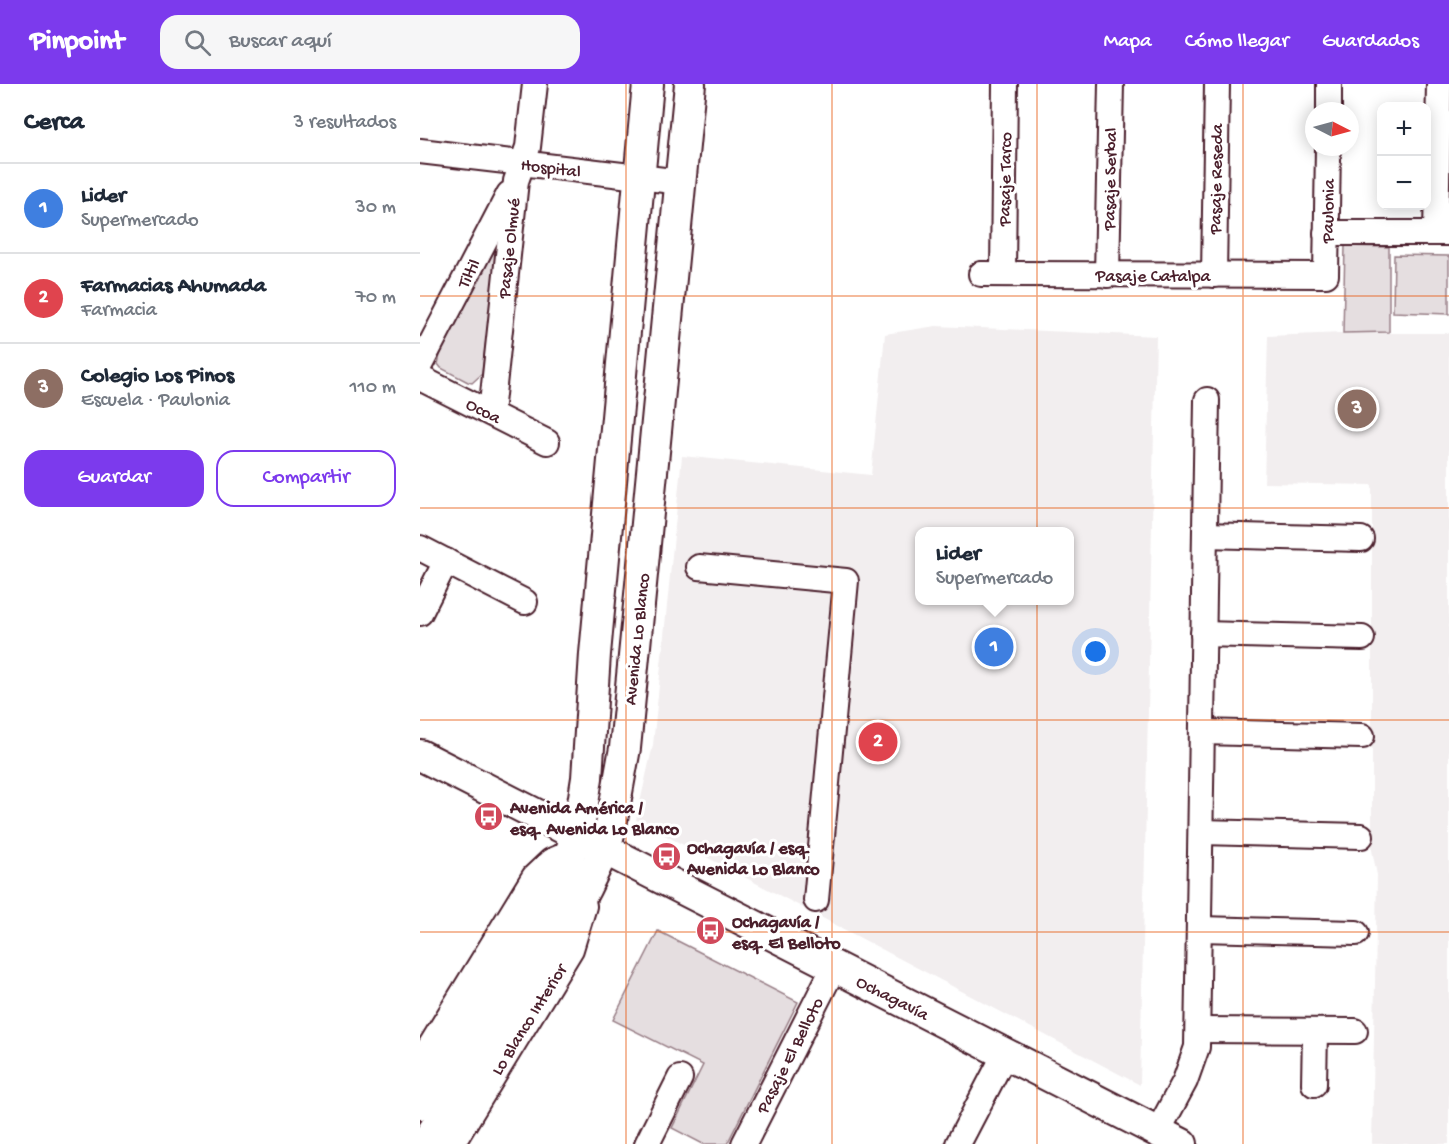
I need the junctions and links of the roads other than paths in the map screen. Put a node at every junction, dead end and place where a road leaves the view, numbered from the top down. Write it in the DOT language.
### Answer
graph roads {
  1 [pos="535,84"];
  2 [pos="648,84"];
  3 [pos="690,84"];
  4 [pos="1005,84"];
  5 [pos="1111,84"];
  6 [pos="1217,84"];
  7 [pos="1329,84"];
  8 [pos="1439,84"];
  9 [pos="1329,102"];
  10 [pos="420,151"];
  11 [pos="1328,156"];
  12 [pos="519,172"];
  13 [pos="639,177"];
  14 [pos="681,182"];
  15 [pos="1326,233"];
  16 [pos="1443,233"];
  17 [pos="992,274"];
  18 [pos="1107,275"];
  19 [pos="1214,275"];
  20 [pos="1326,275"];
  21 [pos="420,365"];
  22 [pos="420,378"];
  23 [pos="1207,400"];
  24 [pos="491,413"];
  25 [pos="547,442"];
  26 [pos="1205,535"];
  27 [pos="1361,539"];
  28 [pos="420,548"];
  29 [pos="446,561"];
  30 [pos="699,567"];
  31 [pos="525,602"];
  32 [pos="420,613"];
  33 [pos="1203,634"];
  34 [pos="1362,638"];
  35 [pos="1202,732"];
  36 [pos="1362,736"];
  37 [pos="420,755"];
  38 [pos="1201,832"];
  39 [pos="1361,836"];
  40 [pos="574,844"];
  41 [pos="604,850"];
  42 [pos="586,887"];
  43 [pos="816,900"];
  44 [pos="1199,929"];
  45 [pos="1356,933"];
  46 [pos="530,956"];
  47 [pos="834,967"];
  48 [pos="1198,1030"];
  49 [pos="1315,1031"];
  50 [pos="1355,1031"];
  51 [pos="1005,1054"];
  52 [pos="420,1063"];
  53 [pos="680,1078"];
  54 [pos="1314,1084"];
  55 [pos="420,1104"];
  56 [pos="1168,1139"];
  57 [pos="425,1144"];
  58 [pos="452,1144"];
  59 [pos="647,1144"];
  60 [pos="744,1144"];
  61 [pos="958,1144"];
  1 -- 12 [label="street, Pasaje Olmué"];
  2 -- 13 [label="main road, Avenida Lo Blanco"];
  3 -- 14 [label="main road, Avenida Lo Blanco"];
  4 -- 17 [label="street, Pasaje Tarco"];
  5 -- 18 [label="street, Pasaje Serbal"];
  6 -- 19 [label="street, Pasaje Reseda"];
  7 -- 9 [label="street"];
  8 -- 16 [label="street"];
  10 -- 12 [label="street, Hospital"];
  11 -- 15 [label="street, Paulonia"];
  12 -- 13 [label="street, Hospital"];
  12 -- 21 [label="street, Tiltil"];
  12 -- 24 [label="street, Pasaje Olmué"];
  13 -- 14 [label="street, Hospital"];
  13 -- 40 [label="main road, Avenida Lo Blanco"];
  14 -- 41 [label="main road, Avenida Lo Blanco"];
  15 -- 16 [label="street"];
  15 -- 20 [label="street, Paulonia"];
  17 -- 18 [label="street, Pasaje Catalpa"];
  18 -- 19 [label="street, Pasaje Catalpa"];
  19 -- 20 [label="street, Pasaje Catalpa"];
  22 -- 24 [label="street, Ocoa"];
  23 -- 26 [label="street"];
  24 -- 25 [label="street, Ocoa"];
  26 -- 27 [label="street"];
  26 -- 33 [label="street"];
  28 -- 29 [label="street"];
  29 -- 31 [label="street"];
  29 -- 32 [label="street"];
  30 -- 43 [label="street"];
  33 -- 34 [label="street"];
  33 -- 35 [label="street"];
  35 -- 36 [label="street"];
  35 -- 38 [label="street"];
  37 -- 40 [label="main road, Ochagavía"];
  38 -- 39 [label="street"];
  38 -- 44 [label="street"];
  40 -- 41 [label="main road, Ochagavía"];
  40 -- 46 [label="main road, Avenida Lo Blanco"];
  40 -- 52 [label="street"];
  41 -- 42 [label="main road, Avenida Lo Blanco"];
  41 -- 47 [label="main road, Ochagavía"];
  42 -- 46 [label="main road, Avenida Lo Blanco"];
  42 -- 58 [label="street, Lo Blanco Interior"];
  44 -- 45 [label="street"];
  44 -- 48 [label="street"];
  46 -- 55 [label="main road, Avenida Lo Blanco"];
  46 -- 57 [label="main road, Avenida Lo Blanco"];
  47 -- 51 [label="main road, Ochagavía"];
  47 -- 60 [label="street, Pasaje El Belloto"];
  48 -- 49 [label="street"];
  48 -- 56 [label="street"];
  49 -- 50 [label="street"];
  49 -- 54 [label="street"];
  51 -- 56 [label="main road, Ochagavía"];
  51 -- 61 [label="street"];
  53 -- 59 [label="street"];
}
